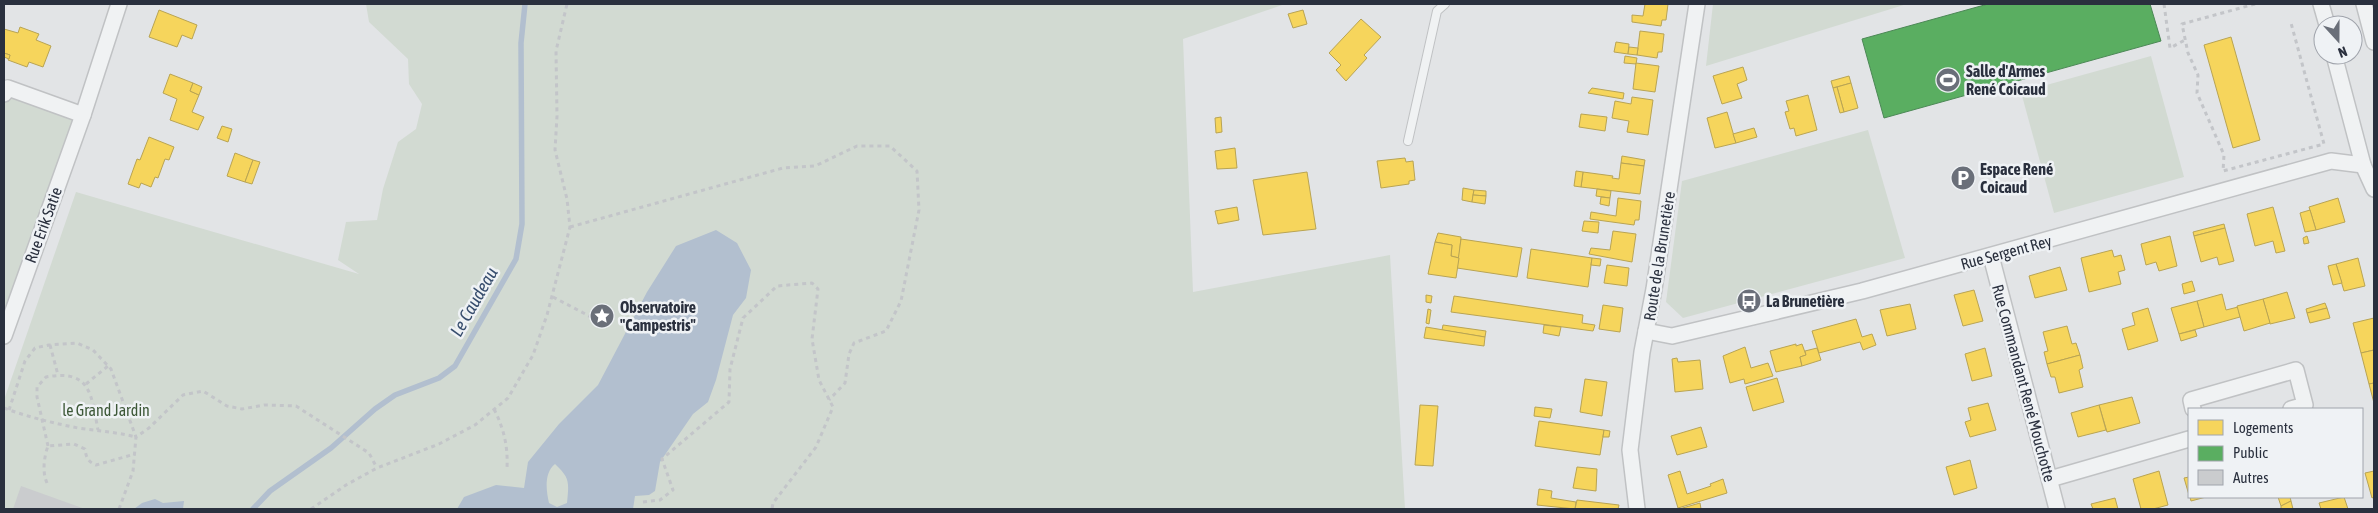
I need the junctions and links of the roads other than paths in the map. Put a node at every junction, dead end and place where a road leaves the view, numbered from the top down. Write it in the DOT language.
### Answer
graph roads {
  1 [pos="119,4"];
  2 [pos="1446,4"];
  3 [pos="1697,4"];
  4 [pos="2364,4"];
  5 [pos="2374,42"];
  6 [pos="2337,65"];
  7 [pos="4,94"];
  8 [pos="83,115"];
  9 [pos="1408,141"];
  10 [pos="2368,161"];
  11 [pos="2374,189"];
  12 [pos="1991,256"];
  13 [pos="1646,332"];
  14 [pos="4,336"];
  15 [pos="2194,408"];
  16 [pos="2296,408"];
  17 [pos="2188,439"];
  18 [pos="2050,479"];
  19 [pos="1637,509"];
  20 [pos="2057,509"];
  1 -- 8 [label="street, Rue Erik Satie"];
  2 -- 9 [label="lane"];
  3 -- 13 [label="street, Route de la Brunetière"];
  4 -- 5 [label="street"];
  6 -- 10 [label="street"];
  7 -- 8 [label="street"];
  8 -- 14 [label="street, Rue Erik Satie"];
  10 -- 11 [label="street"];
  10 -- 12 [label="street, Rue Sergent Rey"];
  12 -- 13 [label="street, Rue Sergent Rey"];
  12 -- 18 [label="street, Rue Commandant René Mouchotte"];
  13 -- 19 [label="street, Route de la Brunetière"];
  15 -- 16 [label="street"];
  17 -- 18 [label="street"];
  18 -- 20 [label="street, Rue Commandant René Mouchotte"];
}
